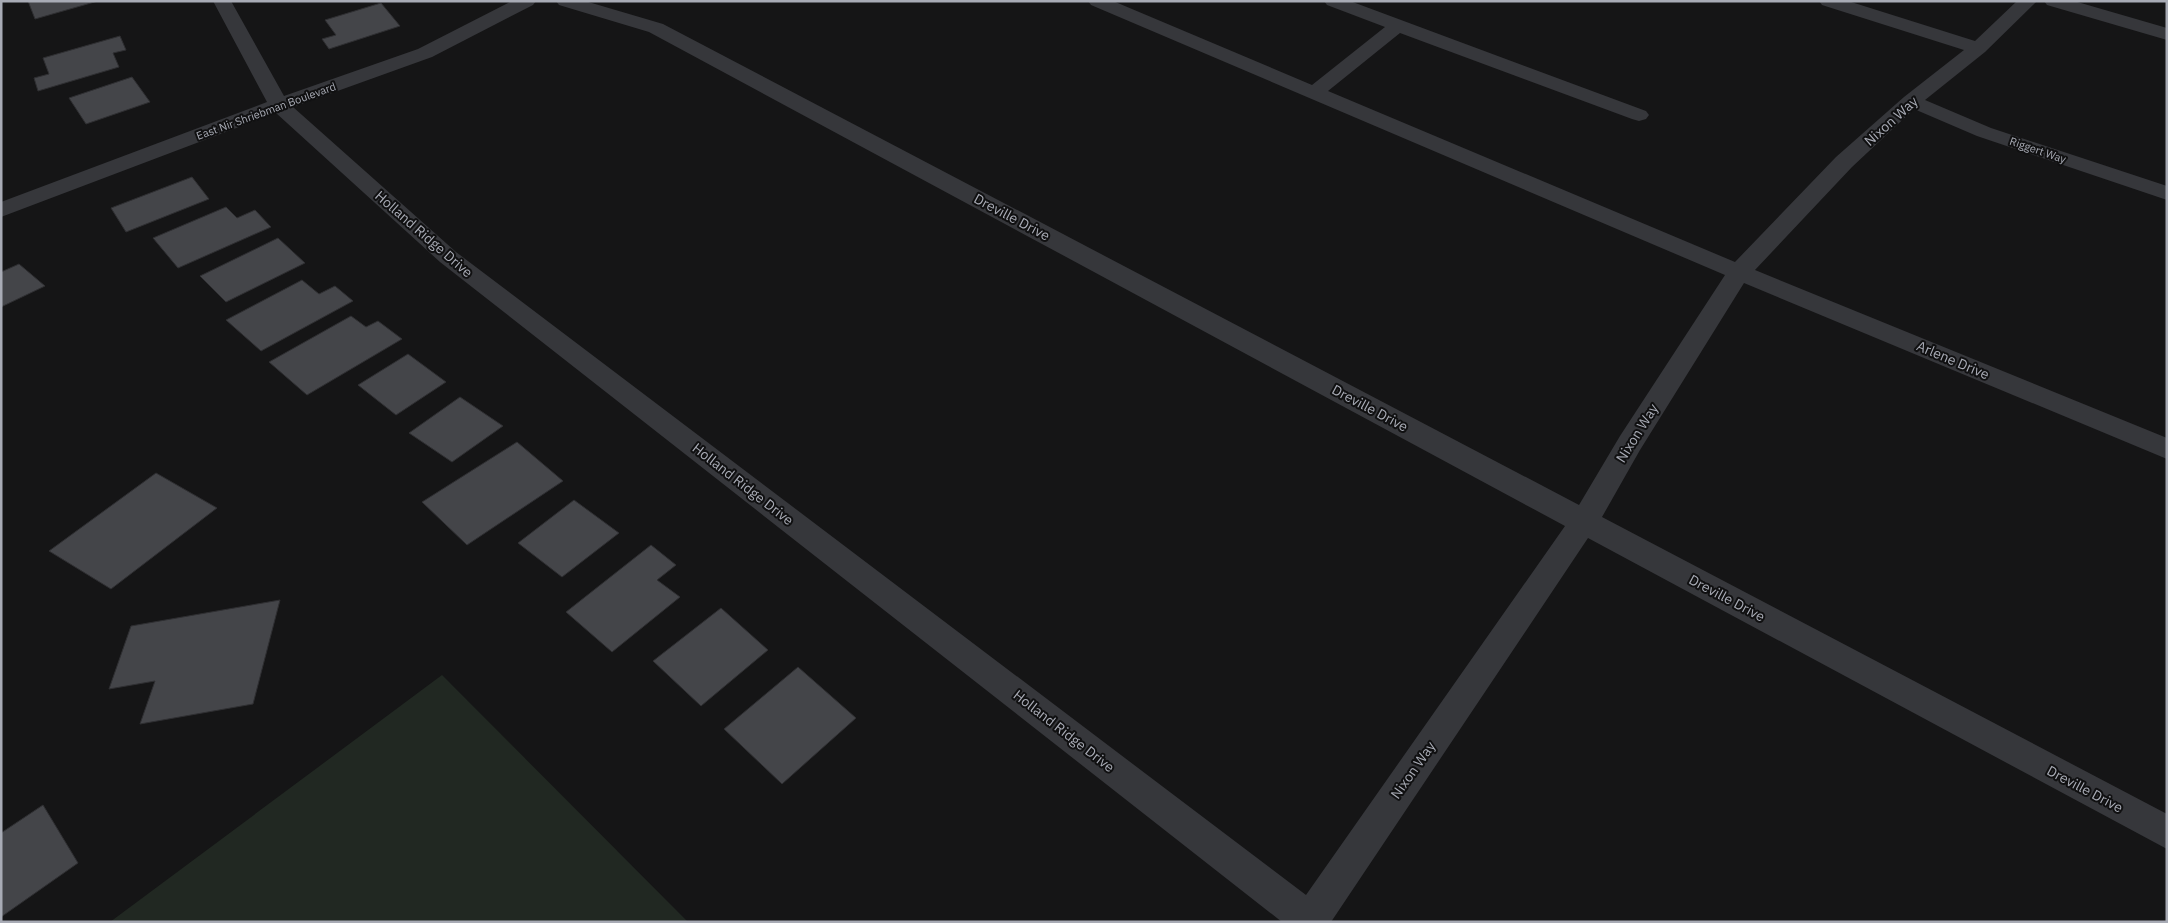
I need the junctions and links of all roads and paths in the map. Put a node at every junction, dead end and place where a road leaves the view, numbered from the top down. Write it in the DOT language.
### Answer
graph roads {
  1 [pos="222,1"];
  2 [pos="527,1"];
  3 [pos="565,1"];
  4 [pos="1097,1"];
  5 [pos="1333,1"];
  6 [pos="1828,1"];
  7 [pos="2028,1"];
  8 [pos="2053,1"];
  9 [pos="1398,26"];
  10 [pos="2167,34"];
  11 [pos="1978,48"];
  12 [pos="1314,93"];
  13 [pos="1911,101"];
  14 [pos="278,105"];
  15 [pos="1638,115"];
  16 [pos="2167,193"];
  17 [pos="1,210"];
  18 [pos="1739,272"];
  19 [pos="2167,449"];
  20 [pos="1584,522"];
  21 [pos="2167,832"];
  22 [pos="1311,921"];
  1 -- 14 [label="street, Holland Ridge Drive"];
  2 -- 14 [label="street, East Nir Shriebman Boulevard"];
  3 -- 20 [label="street, Dreville Drive"];
  4 -- 12 [label="street, Arlene Drive"];
  5 -- 9 [label="street"];
  6 -- 11 [label="street"];
  7 -- 11 [label="street, Nixon Way"];
  8 -- 10 [label="street"];
  9 -- 12 [label="street"];
  9 -- 15 [label="street"];
  11 -- 13 [label="street, Nixon Way"];
  12 -- 18 [label="street, Arlene Drive"];
  13 -- 16 [label="street, Riggert Way"];
  13 -- 18 [label="street, Nixon Way"];
  14 -- 17 [label="street, East Nir Shriebman Boulevard"];
  14 -- 22 [label="street, Holland Ridge Drive"];
  18 -- 19 [label="street, Arlene Drive"];
  18 -- 20 [label="street, Nixon Way"];
  20 -- 21 [label="street, Dreville Drive"];
  20 -- 22 [label="street, Nixon Way"];
}
